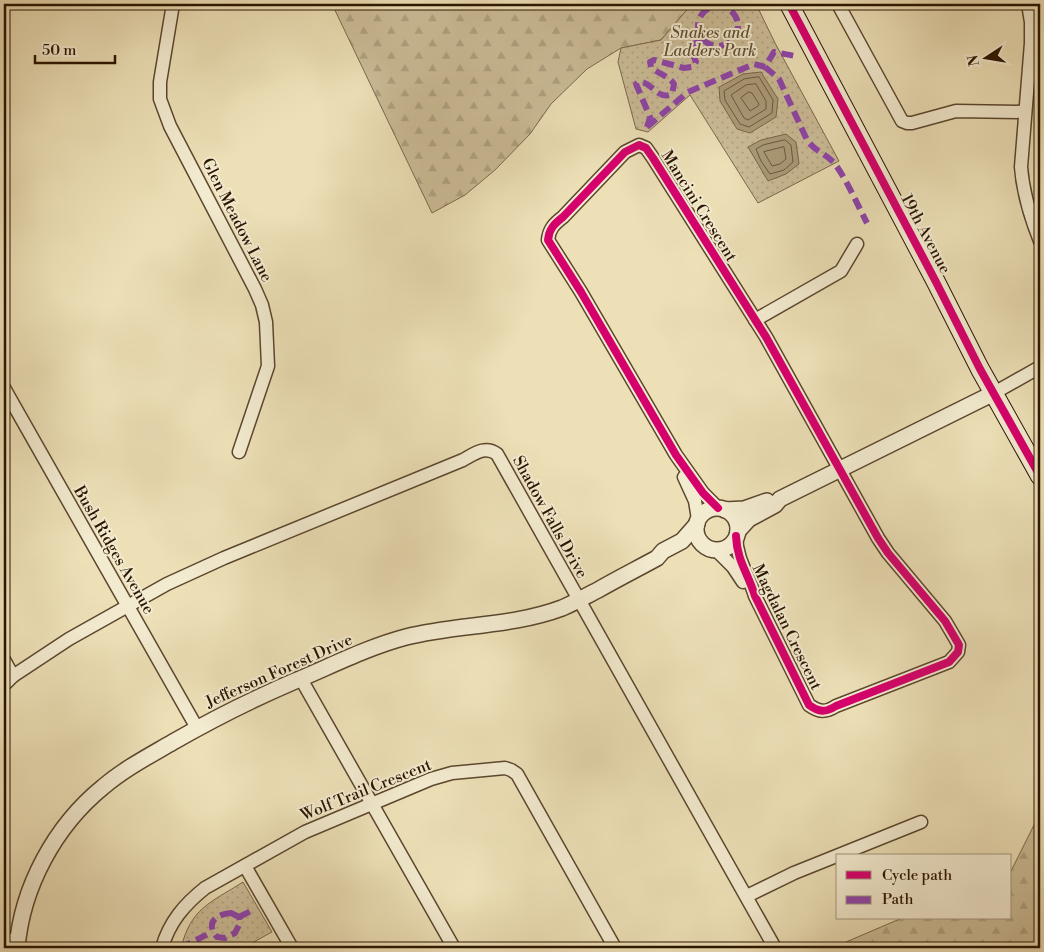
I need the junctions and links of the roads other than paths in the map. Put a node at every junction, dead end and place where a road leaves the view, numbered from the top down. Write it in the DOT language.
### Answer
graph roads {
  1 [pos="173,4"];
  2 [pos="789,4"];
  3 [pos="838,4"];
  4 [pos="1028,4"];
  5 [pos="1025,112"];
  6 [pos="1040,240"];
  7 [pos="857,244"];
  8 [pos="755,320"];
  9 [pos="1040,367"];
  10 [pos="4,388"];
  11 [pos="994,393"];
  12 [pos="239,452"];
  13 [pos="676,456"];
  14 [pos="840,469"];
  15 [pos="1040,476"];
  16 [pos="780,498"];
  17 [pos="722,509"];
  18 [pos="698,522"];
  19 [pos="737,534"];
  20 [pos="712,549"];
  21 [pos="657,558"];
  22 [pos="754,596"];
  23 [pos="578,600"];
  24 [pos="127,606"];
  25 [pos="4,660"];
  26 [pos="301,679"];
  27 [pos="8,681"];
  28 [pos="197,728"];
  29 [pos="372,804"];
  30 [pos="921,822"];
  31 [pos="841,854"];
  32 [pos="836,856"];
  33 [pos="245,866"];
  34 [pos="747,896"];
  35 [pos="13,943"];
  36 [pos="162,948"];
  37 [pos="292,948"];
  38 [pos="454,948"];
  39 [pos="615,948"];
  40 [pos="775,948"];
  1 -- 12 [label="street, Glen Meadow Lane"];
  2 -- 11 [label="main road, 19th Avenue"];
  3 -- 5 [label="street"];
  4 -- 5 [label="street"];
  5 -- 6 [label="street"];
  7 -- 8 [label="street"];
  8 -- 13 [label="street, Mancini Crescent"];
  8 -- 14 [label="street, Mancini Crescent"];
  9 -- 11 [label="street"];
  10 -- 24 [label="street, Bush Ridges Avenue"];
  11 -- 14 [label="street"];
  11 -- 15 [label="main road, 19th Avenue"];
  13 -- 17 [label="street, Mancini Crescent"];
  13 -- 18 [label="street, Mancini Crescent"];
  14 -- 16 [label="street"];
  14 -- 22 [label="street, Magdalan Crescent"];
  16 -- 17 [label="street"];
  16 -- 19 [label="street"];
  17 -- 18 [label="street"];
  17 -- 19 [label="street"];
  18 -- 20 [label="street"];
  18 -- 21 [label="street, Jefferson Forest Drive"];
  19 -- 20 [label="street"];
  19 -- 22 [label="street, Magdalan Crescent"];
  20 -- 21 [label="street, Jefferson Forest Drive"];
  20 -- 22 [label="street, Magdalan Crescent"];
  21 -- 23 [label="street, Jefferson Forest Drive"];
  23 -- 24 [label="street, Shadow Falls Drive"];
  23 -- 26 [label="street, Jefferson Forest Drive"];
  23 -- 34 [label="street, Shadow Falls Drive"];
  24 -- 27 [label="street, Shadow Falls Drive"];
  24 -- 28 [label="street, Bush Ridges Avenue"];
  25 -- 27 [label="street"];
  26 -- 28 [label="street, Jefferson Forest Drive"];
  26 -- 29 [label="street"];
  28 -- 35 [label="street, Jefferson Forest Drive"];
  29 -- 33 [label="street, Wolf Trail Crescent"];
  29 -- 38 [label="street"];
  29 -- 39 [label="street, Wolf Trail Crescent"];
  30 -- 31 [label="street"];
  32 -- 34 [label="street"];
  33 -- 36 [label="street, Wolf Trail Crescent"];
  33 -- 37 [label="street"];
  34 -- 40 [label="street, Shadow Falls Drive"];
}
